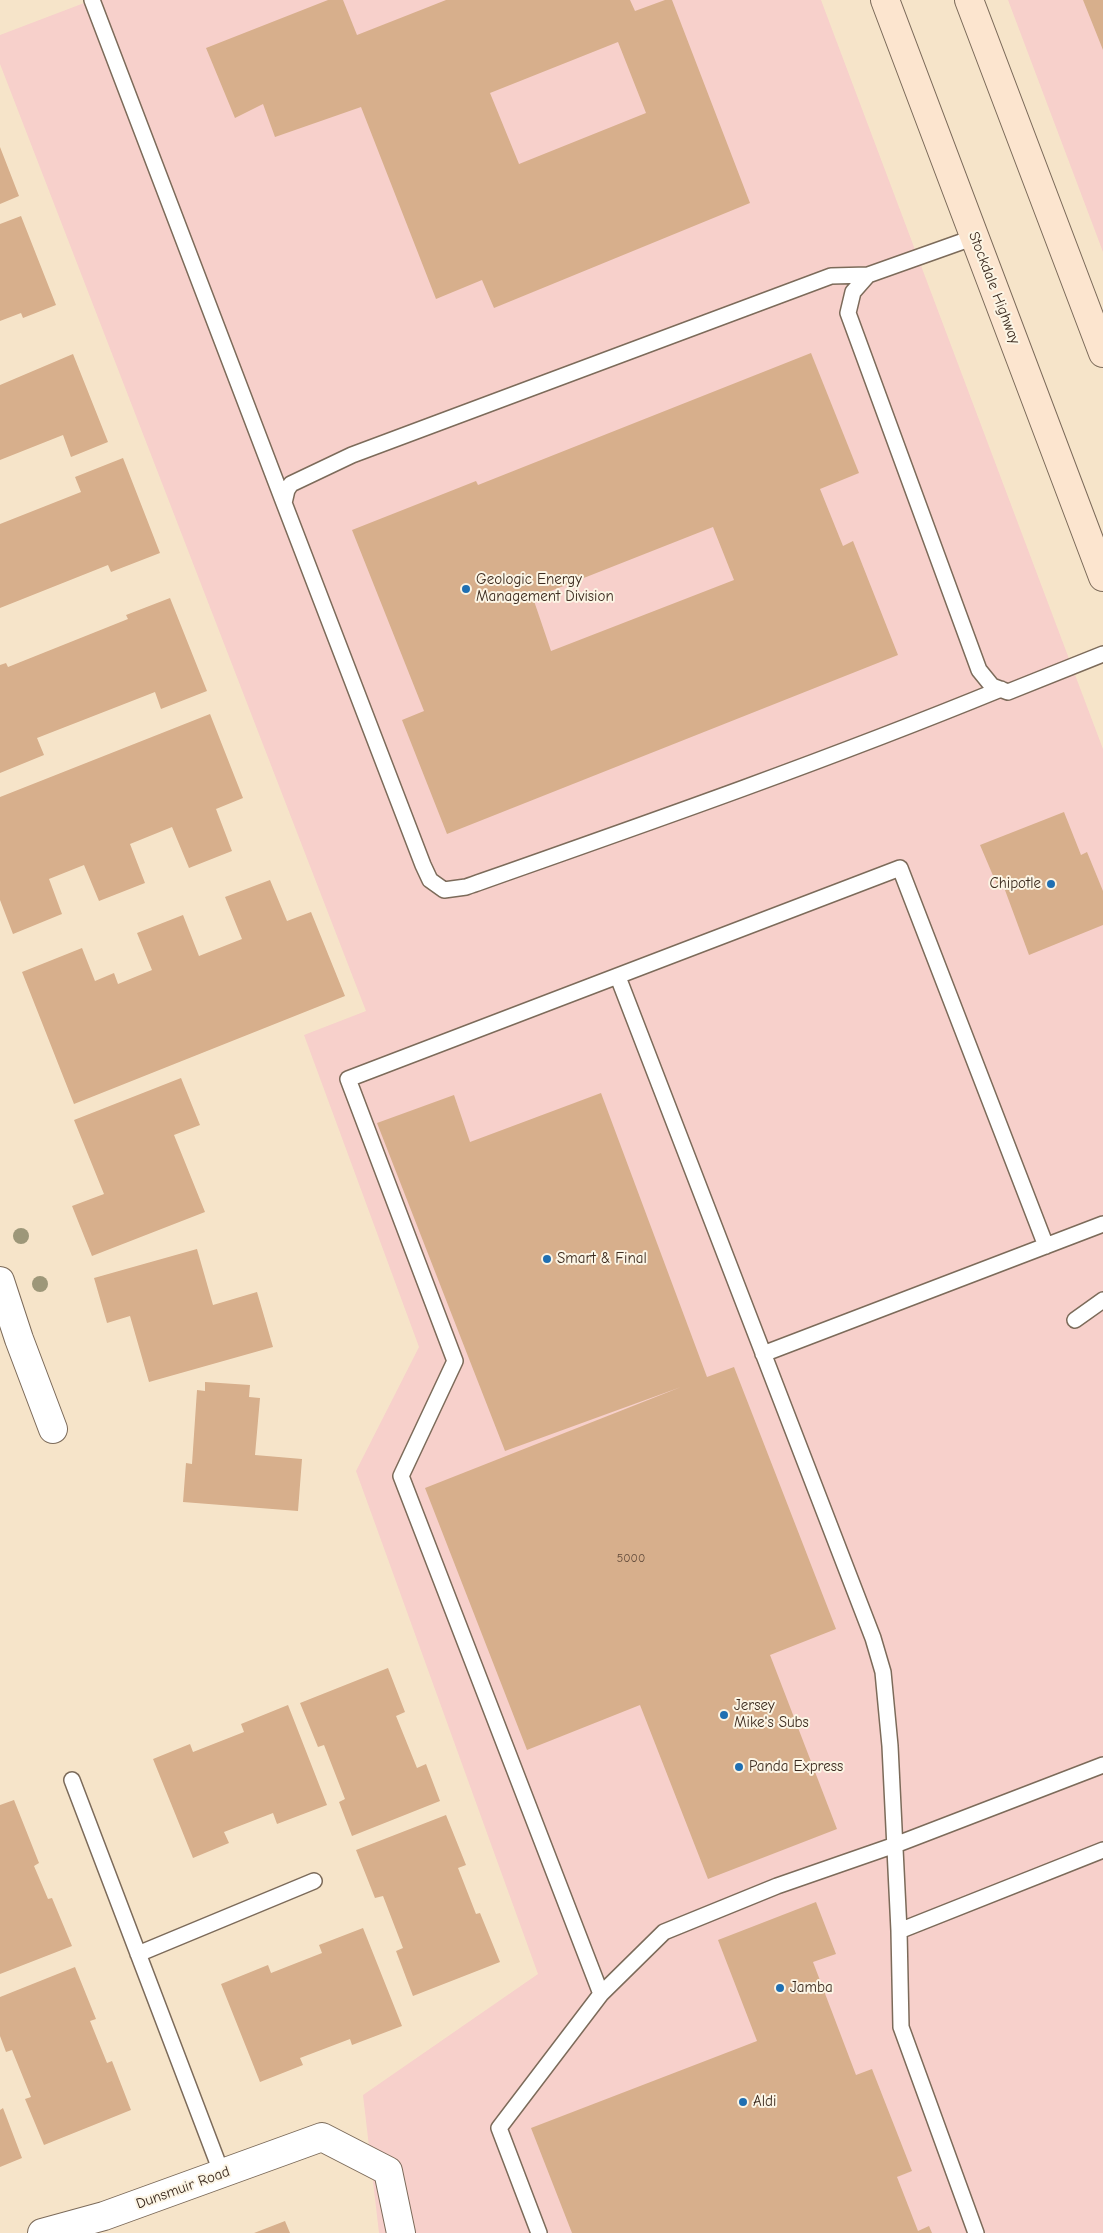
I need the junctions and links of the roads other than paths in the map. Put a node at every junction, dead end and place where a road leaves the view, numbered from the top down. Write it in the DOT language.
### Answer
graph roads {
  1 [pos="92,0"];
  2 [pos="885,0"];
  3 [pos="969,0"];
  4 [pos="975,236"];
  5 [pos="868,275"];
  6 [pos="1095,306"];
  7 [pos="1103,353"];
  8 [pos="284,503"];
  9 [pos="1103,577"];
  10 [pos="1103,654"];
  11 [pos="1001,689"];
  12 [pos="618,977"];
  13 [pos="1103,1224"];
  14 [pos="1046,1246"];
  15 [pos="0,1281"];
  16 [pos="1103,1300"];
  17 [pos="1075,1320"];
  18 [pos="763,1354"];
  19 [pos="53,1429"];
  20 [pos="1103,1766"];
  21 [pos="72,1780"];
  22 [pos="895,1845"];
  23 [pos="1103,1850"];
  24 [pos="314,1881"];
  25 [pos="899,1931"];
  26 [pos="138,1954"];
  27 [pos="601,1994"];
  28 [pos="222,2174"];
  29 [pos="52,2232"];
  30 [pos="400,2233"];
  31 [pos="539,2233"];
  32 [pos="976,2233"];
  1 -- 8 [label="lane"];
  2 -- 4 [label="main road, Stockdale Highway"];
  3 -- 6 [label="main road"];
  4 -- 5 [label="lane"];
  4 -- 9 [label="main road, Stockdale Highway"];
  5 -- 8 [label="lane"];
  5 -- 11 [label="lane"];
  6 -- 7 [label="main road"];
  8 -- 11 [label="lane"];
  10 -- 11 [label="lane"];
  12 -- 14 [label="lane"];
  12 -- 18 [label="lane"];
  12 -- 27 [label="lane"];
  13 -- 14 [label="lane"];
  14 -- 18 [label="lane"];
  15 -- 19 [label="street"];
  16 -- 17 [label="lane"];
  18 -- 22 [label="lane"];
  20 -- 22 [label="lane"];
  21 -- 26 [label="lane"];
  22 -- 25 [label="lane"];
  22 -- 27 [label="lane"];
  23 -- 25 [label="lane"];
  24 -- 26 [label="lane"];
  25 -- 32 [label="lane"];
  26 -- 28 [label="lane"];
  27 -- 31 [label="lane"];
  28 -- 29 [label="street, Dunsmuir Road"];
  28 -- 30 [label="street, Dunsmuir Road"];
}
